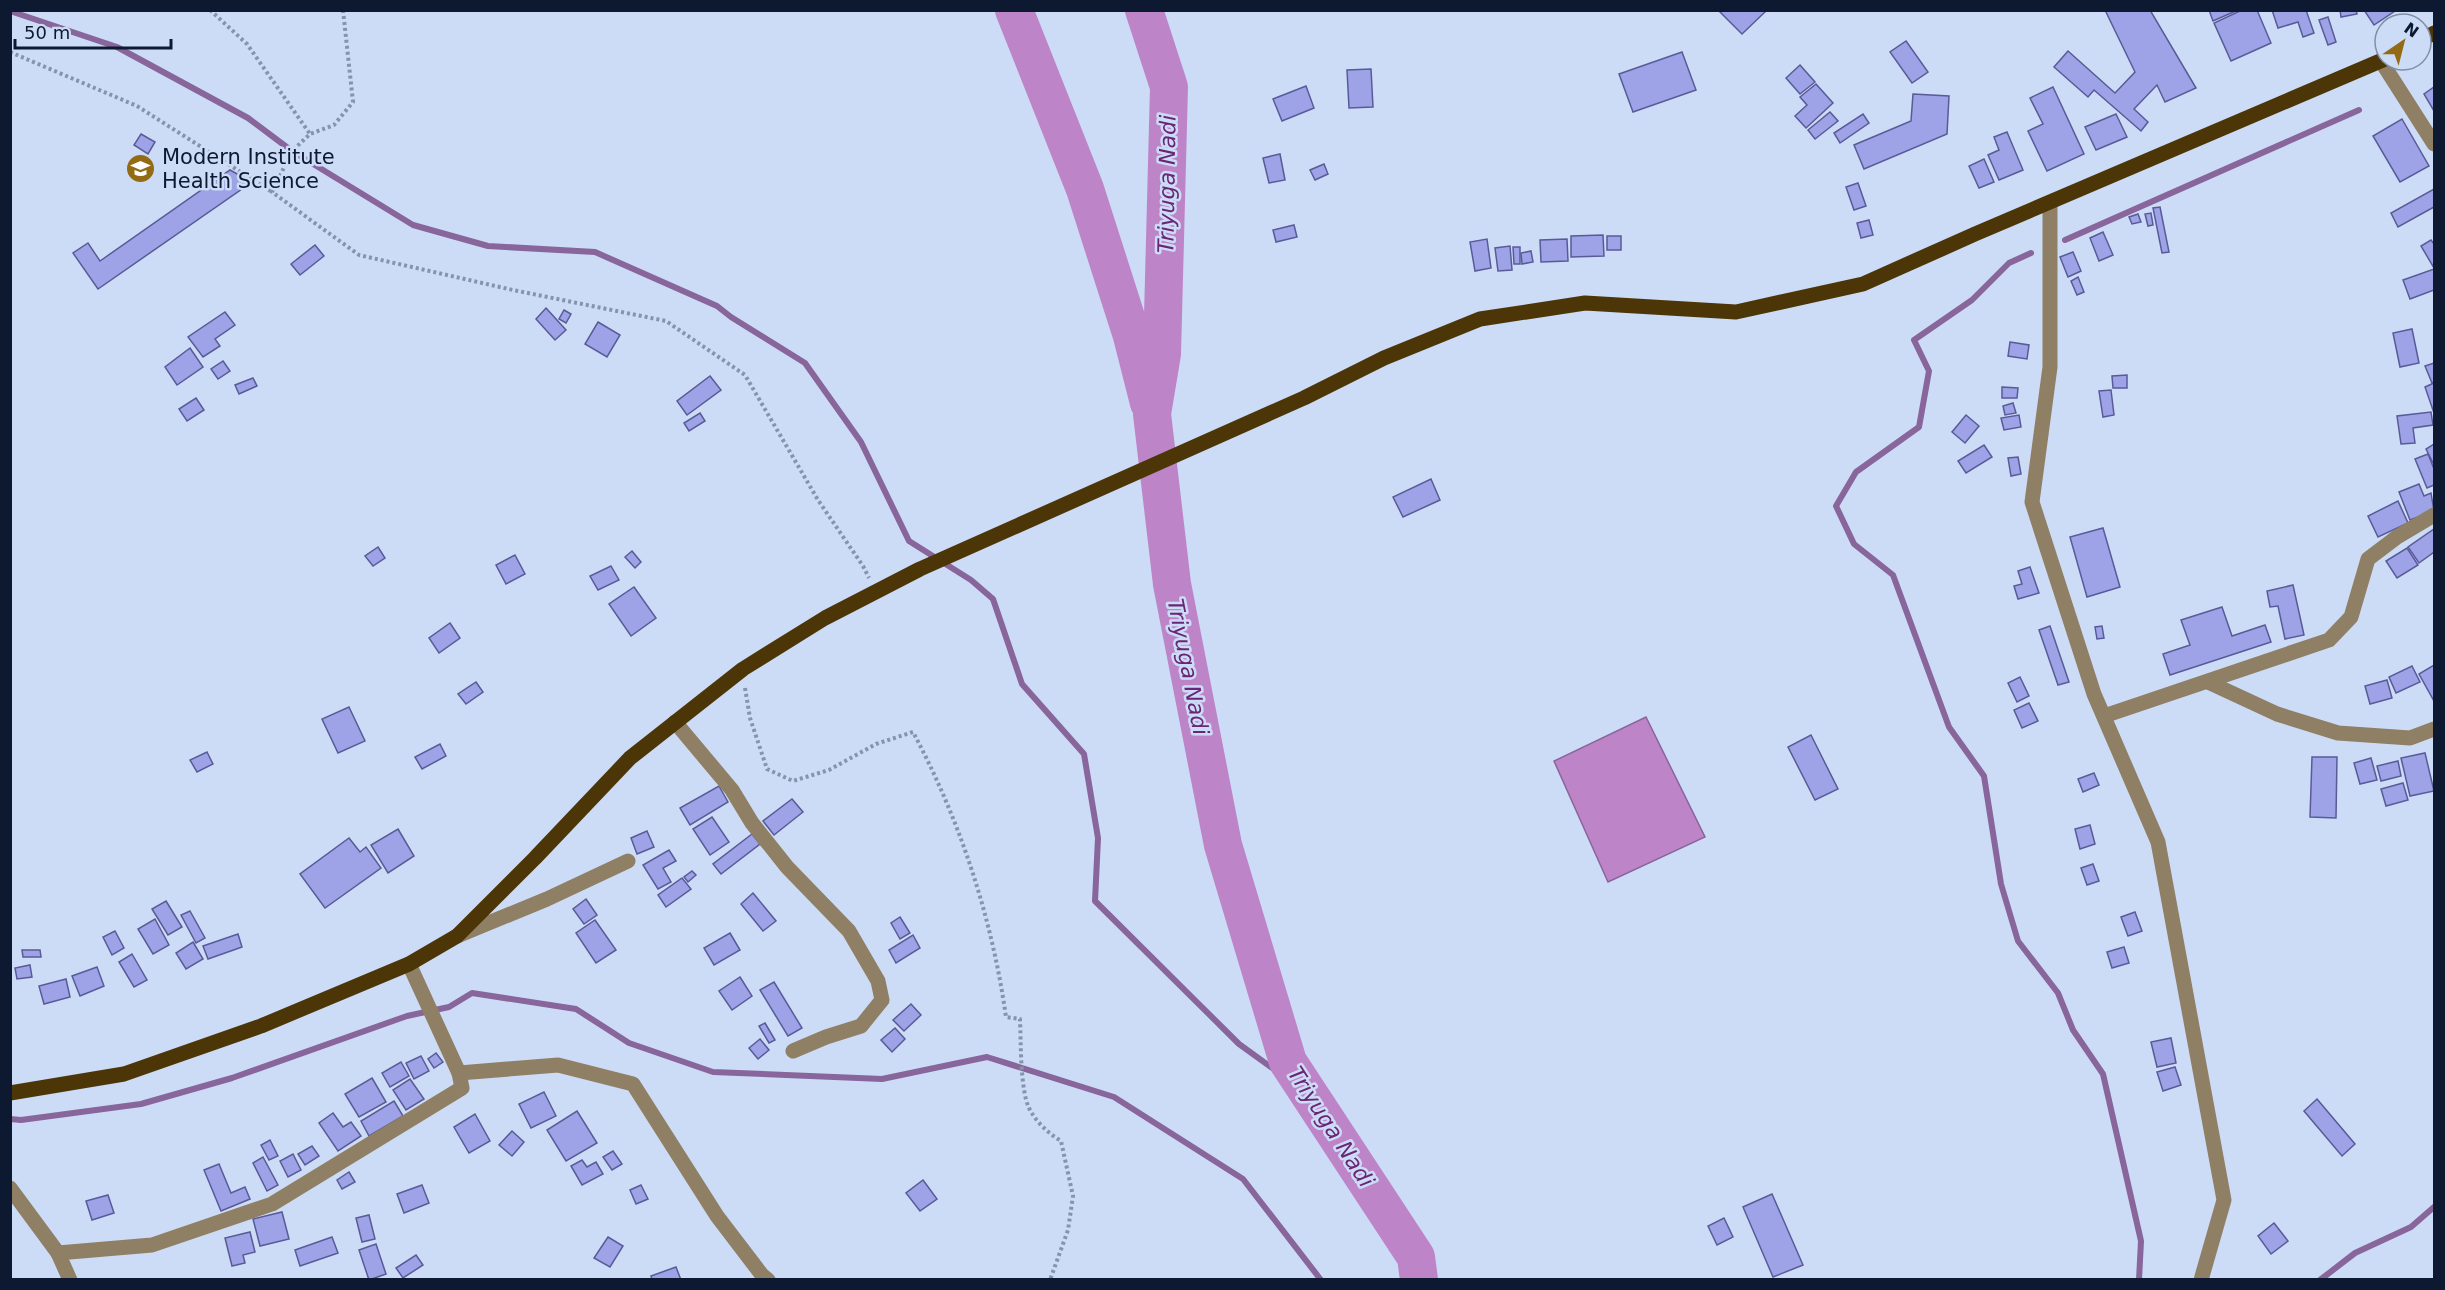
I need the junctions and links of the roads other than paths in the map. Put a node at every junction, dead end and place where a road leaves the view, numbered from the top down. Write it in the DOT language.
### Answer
graph roads {
  1 [pos="2373,64"];
  2 [pos="2390,72"];
  3 [pos="2434,144"];
  4 [pos="2050,204"];
  5 [pos="2434,515"];
  6 [pos="2208,682"];
  7 [pos="2104,716"];
  8 [pos="675,722"];
  9 [pos="2434,729"];
  10 [pos="628,861"];
  11 [pos="457,936"];
  12 [pos="409,964"];
  13 [pos="793,1051"];
  14 [pos="459,1073"];
  15 [pos="10,1093"];
  16 [pos="10,1188"];
  17 [pos="58,1253"];
  18 [pos="70,1280"];
  19 [pos="768,1280"];
  20 [pos="2201,1280"];
  1 -- 4 [label="main road"];
  2 -- 3 [label="street"];
  4 -- 7 [label="street"];
  4 -- 8 [label="main road"];
  5 -- 6 [label="street"];
  6 -- 7 [label="street"];
  6 -- 9 [label="street"];
  7 -- 20 [label="street"];
  8 -- 11 [label="main road"];
  8 -- 13 [label="street"];
  10 -- 11 [label="street"];
  11 -- 12 [label="main road"];
  12 -- 14 [label="street"];
  12 -- 15 [label="main road"];
  14 -- 17 [label="street"];
  14 -- 19 [label="street"];
  16 -- 17 [label="street"];
  17 -- 18 [label="street"];
}
